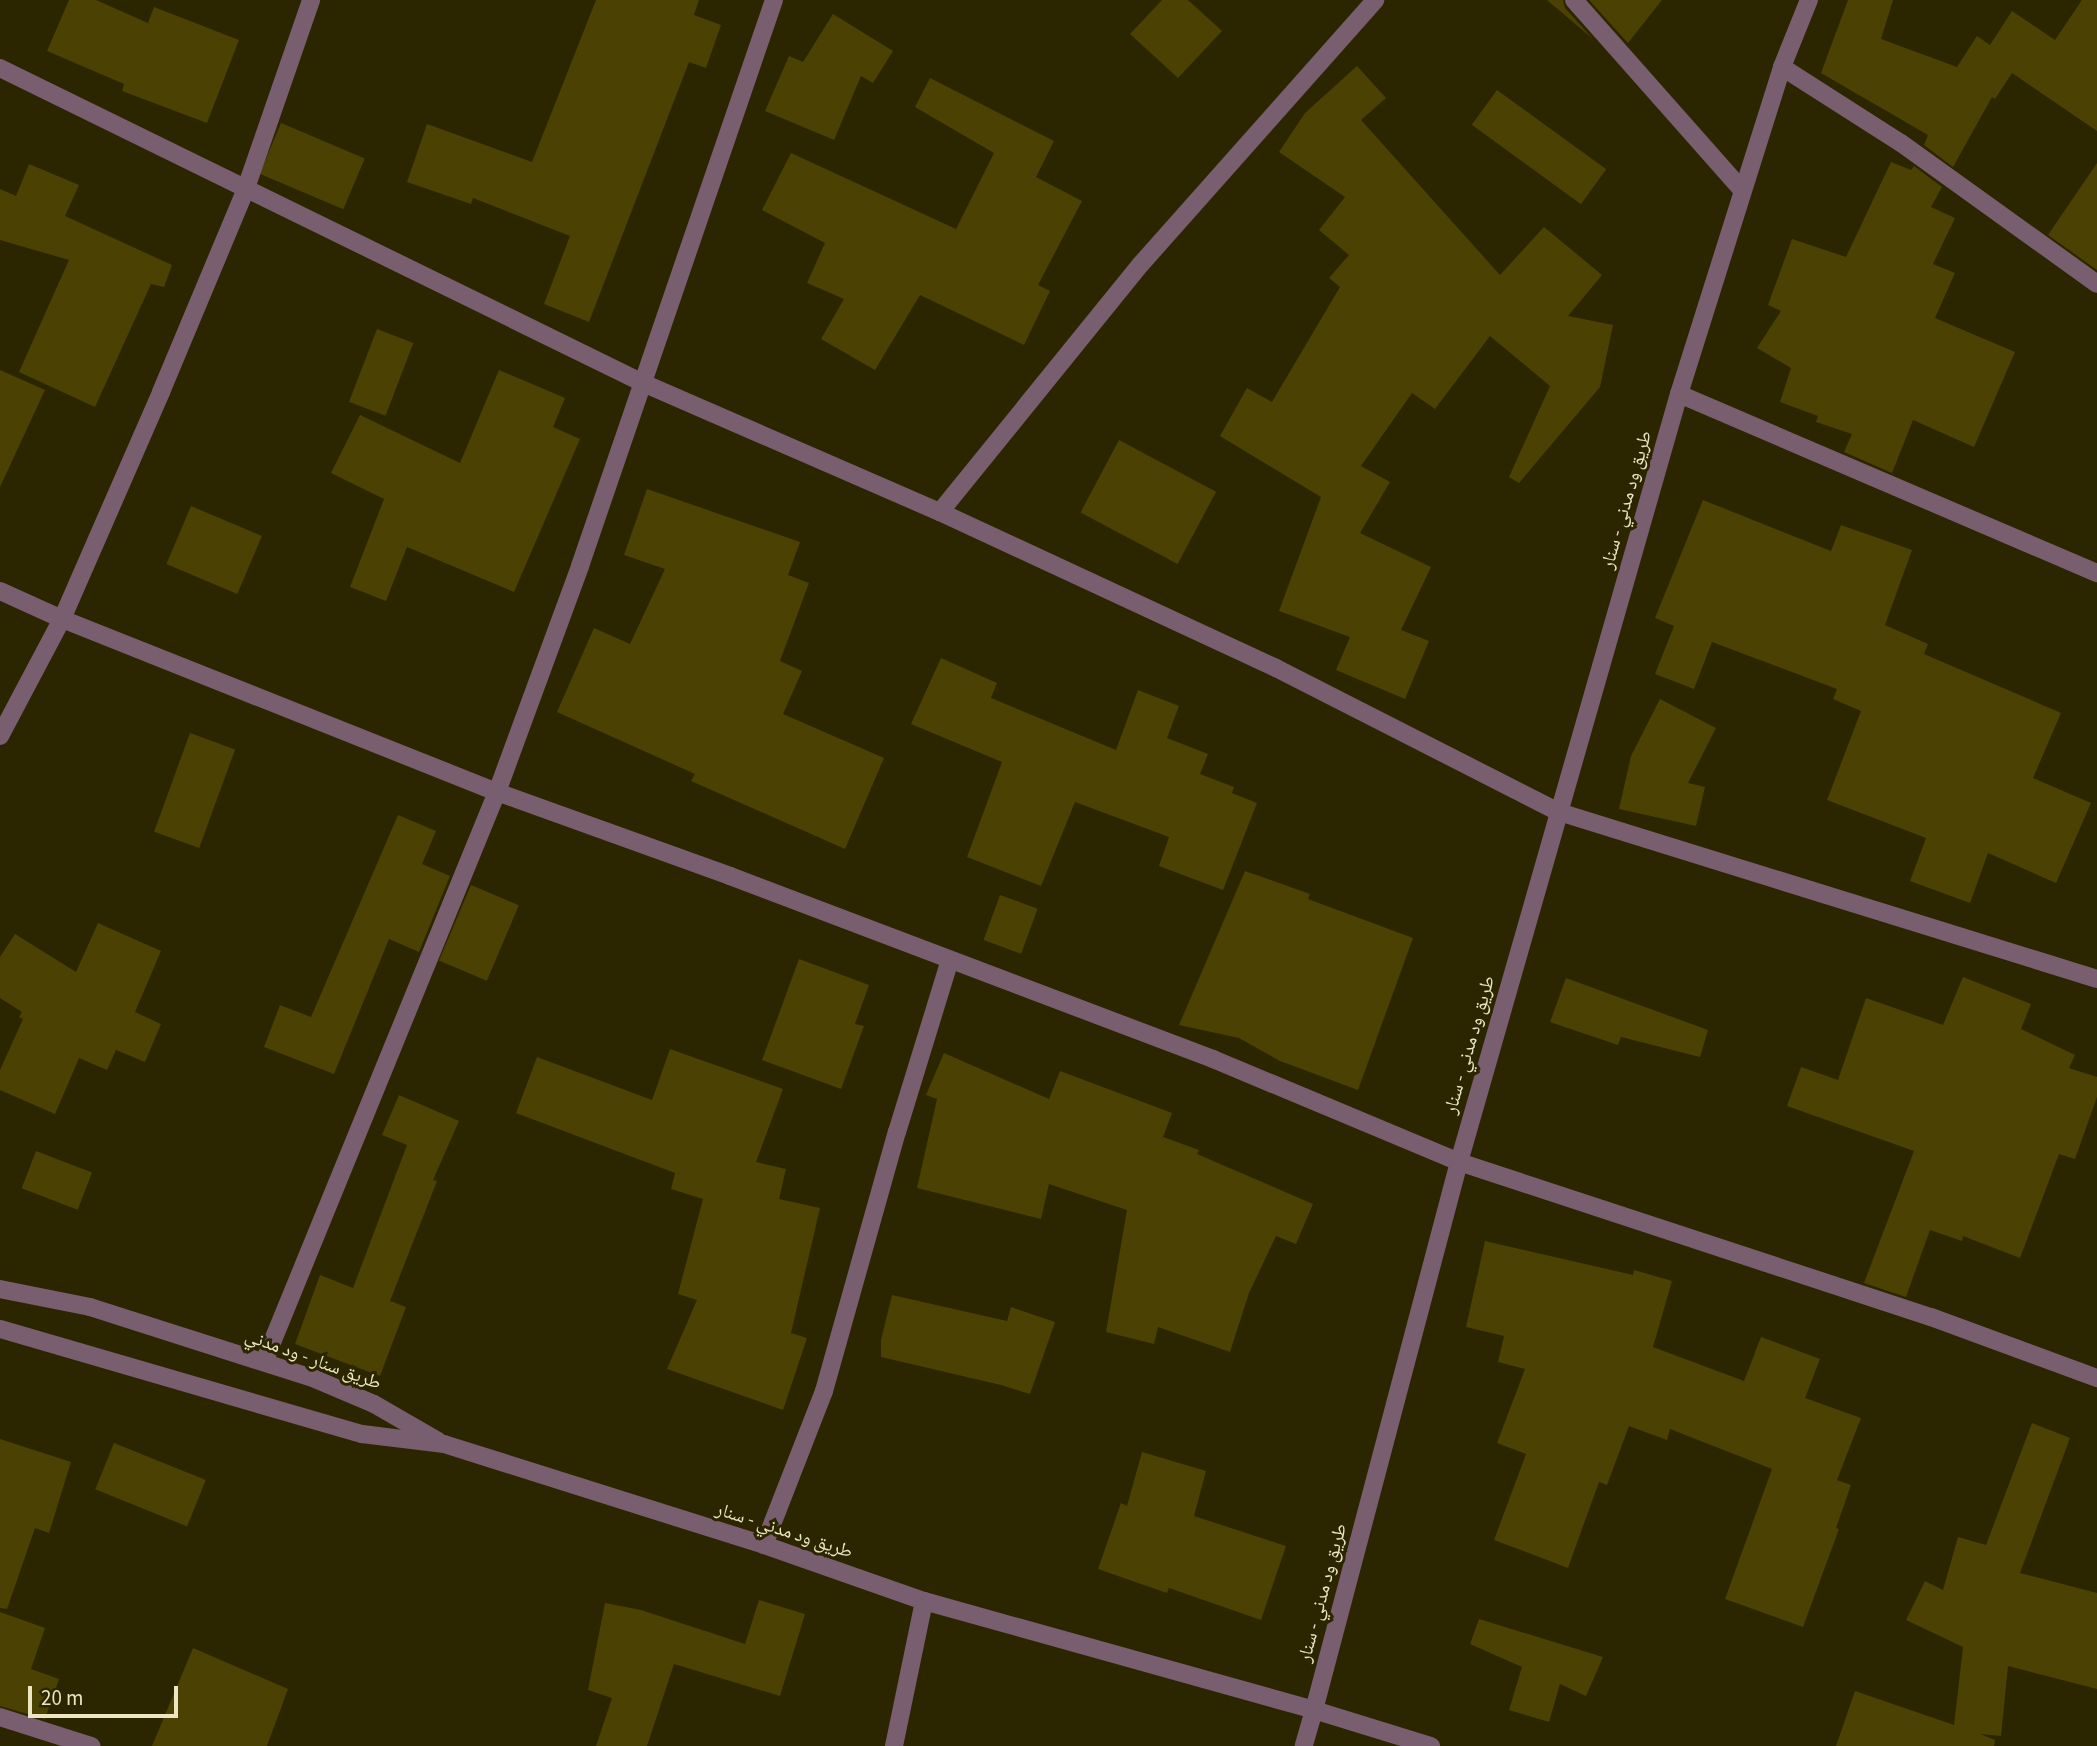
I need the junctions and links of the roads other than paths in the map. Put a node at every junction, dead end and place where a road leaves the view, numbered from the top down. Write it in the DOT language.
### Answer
graph roads {
  1 [pos="311,0"];
  2 [pos="774,0"];
  3 [pos="1375,0"];
  4 [pos="1574,0"];
  5 [pos="1809,0"];
  6 [pos="1782,67"];
  7 [pos="0,68"];
  8 [pos="1742,190"];
  9 [pos="245,191"];
  10 [pos="2097,284"];
  11 [pos="643,383"];
  12 [pos="1679,394"];
  13 [pos="940,512"];
  14 [pos="2095,570"];
  15 [pos="0,591"];
  16 [pos="62,619"];
  17 [pos="0,736"];
  18 [pos="497,792"];
  19 [pos="1559,811"];
  20 [pos="950,960"];
  21 [pos="2097,979"];
  22 [pos="1459,1162"];
  23 [pos="0,1289"];
  24 [pos="0,1329"];
  25 [pos="264,1362"];
  26 [pos="2097,1378"];
  27 [pos="444,1444"];
  28 [pos="764,1545"];
  29 [pos="924,1601"];
  30 [pos="1314,1710"];
  31 [pos="0,1717"];
  32 [pos="91,1746"];
  33 [pos="894,1746"];
  34 [pos="1304,1746"];
  35 [pos="1432,1746"];
  1 -- 9 [label="street"];
  2 -- 11 [label="street"];
  3 -- 13 [label="street"];
  4 -- 8 [label="street"];
  5 -- 6 [label="street, طريق ود مدني - سنار"];
  6 -- 8 [label="street, طريق ود مدني - سنار"];
  6 -- 10 [label="street"];
  7 -- 9 [label="street"];
  8 -- 12 [label="street, طريق ود مدني - سنار"];
  9 -- 11 [label="street"];
  9 -- 16 [label="street"];
  11 -- 13 [label="street"];
  11 -- 18 [label="street"];
  12 -- 14 [label="street"];
  12 -- 19 [label="street, طريق ود مدني - سنار"];
  13 -- 19 [label="street"];
  15 -- 16 [label="street"];
  16 -- 17 [label="street"];
  16 -- 18 [label="street"];
  18 -- 20 [label="street"];
  18 -- 25 [label="street"];
  19 -- 21 [label="street"];
  19 -- 22 [label="street, طريق ود مدني - سنار"];
  20 -- 22 [label="street"];
  20 -- 28 [label="street"];
  22 -- 26 [label="street"];
  22 -- 30 [label="street, طريق ود مدني - سنار"];
  23 -- 25 [label="street, طريق سنار - ود مدني"];
  24 -- 27 [label="street"];
  25 -- 27 [label="street, طريق سنار - ود مدني"];
  27 -- 28 [label="street, طريق ود مدني - سنار"];
  28 -- 29 [label="street, طريق ود مدني - سنار"];
  29 -- 30 [label="street, طريق ود مدني - سنار"];
  29 -- 33 [label="street"];
  30 -- 34 [label="street, طريق ود مدني - سنار"];
  30 -- 35 [label="street"];
  31 -- 32 [label="street"];
}
